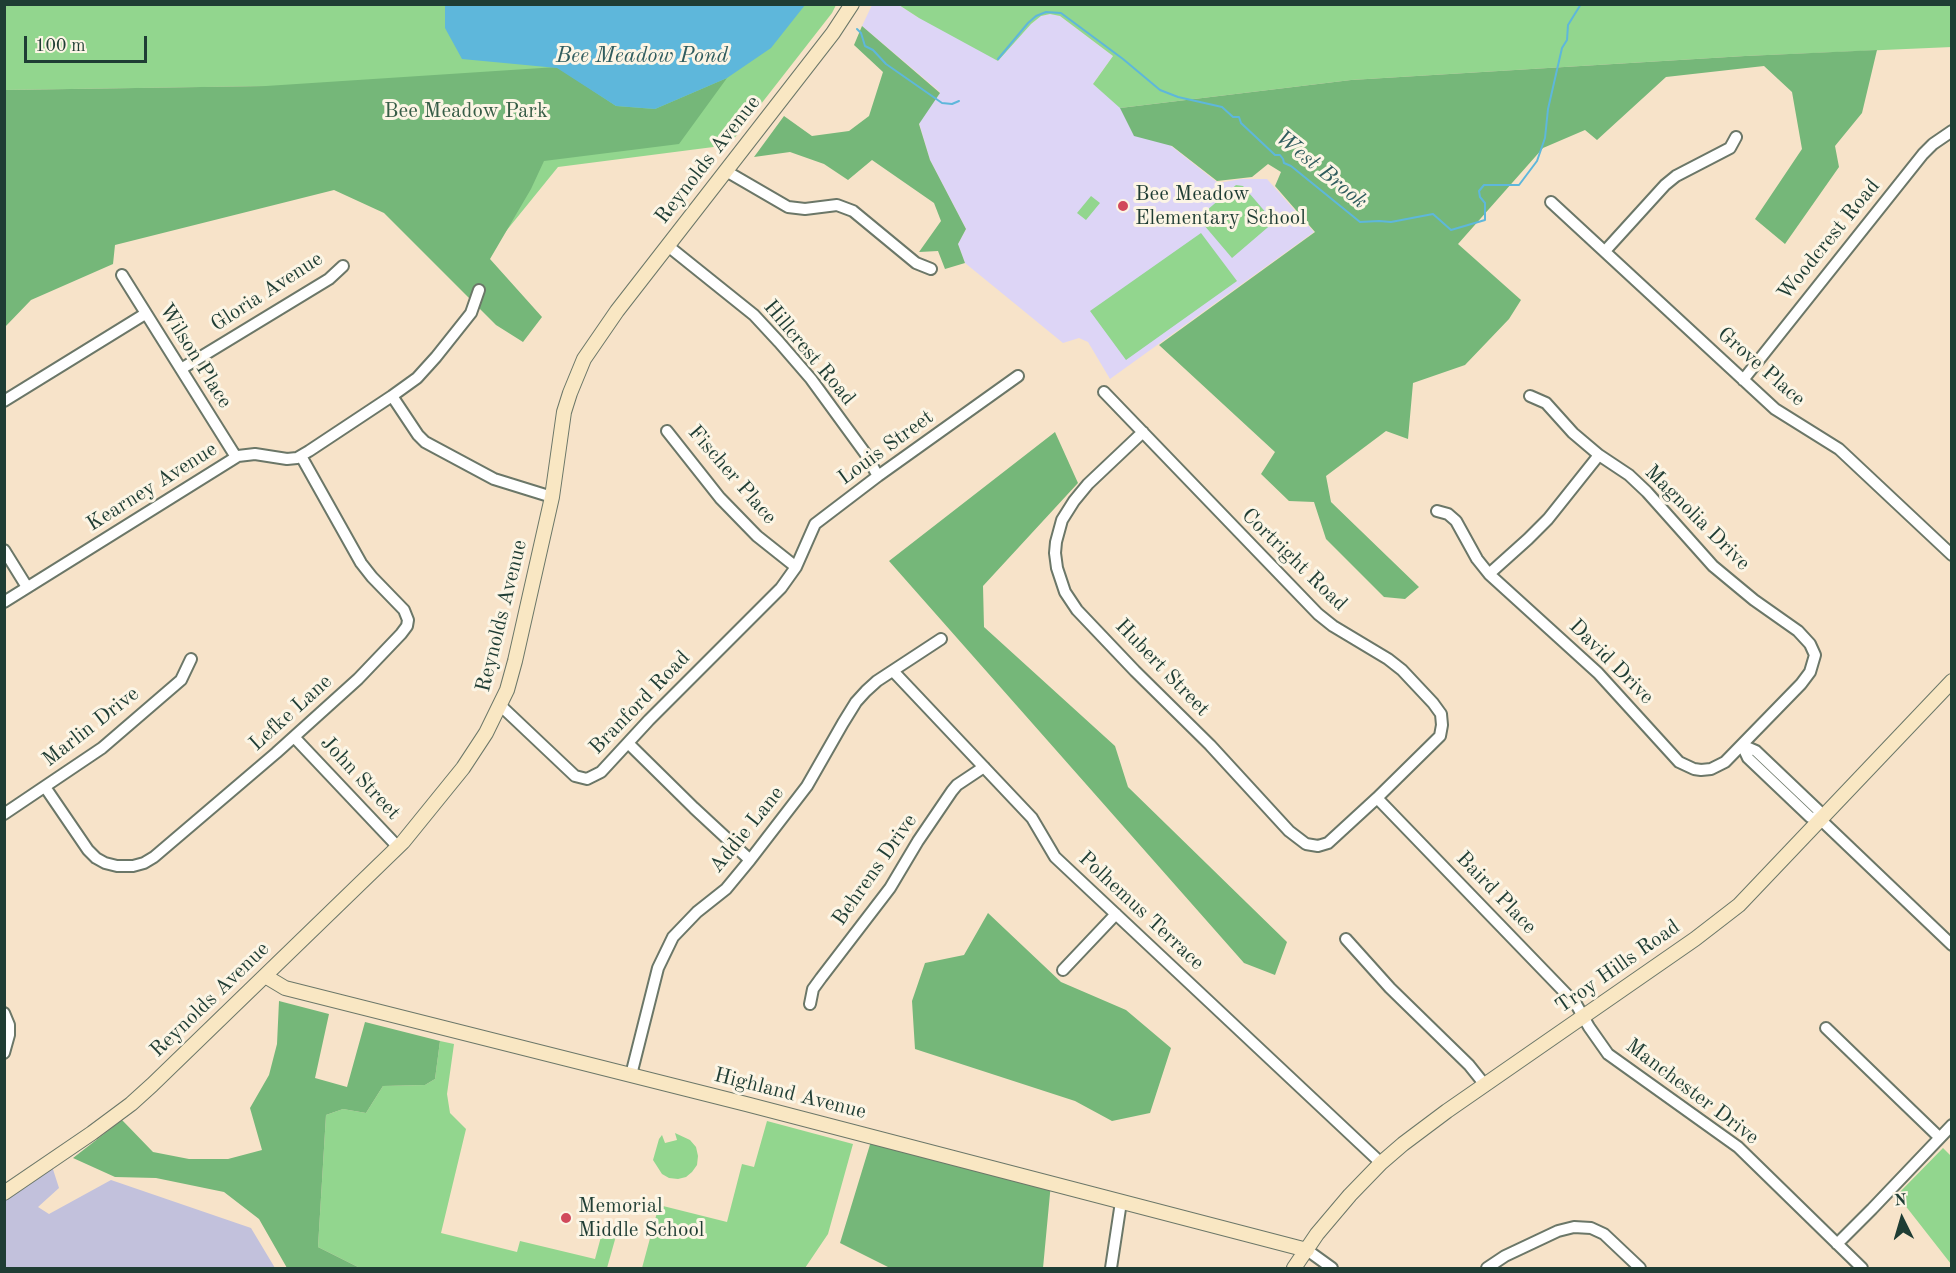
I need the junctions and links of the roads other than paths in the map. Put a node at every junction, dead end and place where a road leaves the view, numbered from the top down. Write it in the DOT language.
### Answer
graph roads {
  1 [pos="852,4"];
  2 [pos="1952,131"];
  3 [pos="1736,137"];
  4 [pos="726,171"];
  5 [pos="1551,202"];
  6 [pos="668,246"];
  7 [pos="1605,251"];
  8 [pos="343,266"];
  9 [pos="931,269"];
  10 [pos="122,275"];
  11 [pos="479,290"];
  12 [pos="145,314"];
  13 [pos="181,369"];
  14 [pos="1018,376"];
  15 [pos="1743,380"];
  16 [pos="1104,392"];
  17 [pos="392,396"];
  18 [pos="1530,396"];
  19 [pos="4,401"];
  20 [pos="667,431"];
  21 [pos="1143,432"];
  22 [pos="301,456"];
  23 [pos="1599,456"];
  24 [pos="236,458"];
  25 [pos="878,476"];
  26 [pos="552,497"];
  27 [pos="1437,510"];
  28 [pos="4,550"];
  29 [pos="1952,555"];
  30 [pos="796,567"];
  31 [pos="1489,574"];
  32 [pos="27,587"];
  33 [pos="4,602"];
  34 [pos="941,639"];
  35 [pos="191,659"];
  36 [pos="893,671"];
  37 [pos="1951,683"];
  38 [pos="501,706"];
  39 [pos="1770,715"];
  40 [pos="294,737"];
  41 [pos="628,743"];
  42 [pos="1742,745"];
  43 [pos="984,767"];
  44 [pos="45,787"];
  45 [pos="1377,798"];
  46 [pos="4,814"];
  47 [pos="1821,820"];
  48 [pos="398,847"];
  49 [pos="750,860"];
  50 [pos="1116,914"];
  51 [pos="1346,939"];
  52 [pos="1952,945"];
  53 [pos="1063,970"];
  54 [pos="265,975"];
  55 [pos="810,1004"];
  56 [pos="4,1012"];
  57 [pos="1583,1017"];
  58 [pos="1826,1028"];
  59 [pos="4,1053"];
  60 [pos="631,1075"];
  61 [pos="1485,1085"];
  62 [pos="1952,1125"];
  63 [pos="1940,1137"];
  64 [pos="1381,1163"];
  65 [pos="4,1193"];
  66 [pos="1121,1202"];
  67 [pos="1837,1244"];
  68 [pos="1307,1250"];
  69 [pos="1111,1269"];
  70 [pos="1294,1269"];
  71 [pos="1332,1269"];
  72 [pos="1487,1269"];
  73 [pos="1640,1269"];
  74 [pos="1862,1269"];
  1 -- 4 [label="street, Reynolds Avenue"];
  2 -- 15 [label="street, Woodcrest Road"];
  3 -- 7 [label="street"];
  4 -- 6 [label="street, Reynolds Avenue"];
  4 -- 9 [label="street"];
  5 -- 7 [label="street, Grove Place"];
  6 -- 25 [label="street, Hillcrest Road"];
  6 -- 26 [label="street, Reynolds Avenue"];
  7 -- 15 [label="street, Grove Place"];
  8 -- 13 [label="street, Gloria Avenue"];
  10 -- 12 [label="street, Wilson Place"];
  11 -- 17 [label="street"];
  12 -- 13 [label="street, Wilson Place"];
  12 -- 19 [label="street"];
  13 -- 24 [label="street, Wilson Place"];
  14 -- 25 [label="street, Louis Street"];
  15 -- 29 [label="street, Grove Place"];
  16 -- 21 [label="street, Cortright Road"];
  17 -- 22 [label="street"];
  17 -- 26 [label="street"];
  18 -- 23 [label="street, Magnolia Drive"];
  20 -- 30 [label="street, Fischer Place"];
  21 -- 45 [label="street, Cortright Road"];
  21 -- 45 [label="street, Hubert Street"];
  22 -- 24 [label="street, Kearney Avenue"];
  22 -- 40 [label="street, Lefke Lane"];
  23 -- 31 [label="street"];
  23 -- 39 [label="street, Magnolia Drive"];
  24 -- 32 [label="street, Kearney Avenue"];
  25 -- 30 [label="street, Louis Street"];
  26 -- 38 [label="street, Reynolds Avenue"];
  27 -- 31 [label="street, David Drive"];
  28 -- 32 [label="street"];
  30 -- 41 [label="street, Branford Road"];
  31 -- 42 [label="street, David Drive"];
  32 -- 33 [label="street, Kearney Avenue"];
  34 -- 36 [label="street, Addie Lane"];
  35 -- 44 [label="street, Marlin Drive"];
  36 -- 43 [label="street, Polhemus Terrace"];
  36 -- 49 [label="street, Addie Lane"];
  37 -- 47 [label="street, Troy Hills Road"];
  38 -- 41 [label="street, Branford Road"];
  38 -- 48 [label="street, Reynolds Avenue"];
  39 -- 42 [label="street, David Drive"];
  40 -- 44 [label="street, Lefke Lane"];
  40 -- 48 [label="street, John Street"];
  41 -- 49 [label="street"];
  42 -- 47 [label="street"];
  43 -- 50 [label="street, Polhemus Terrace"];
  43 -- 55 [label="street, Behrens Drive"];
  44 -- 46 [label="street, Marlin Drive"];
  45 -- 57 [label="street, Baird Place"];
  47 -- 52 [label="street"];
  47 -- 57 [label="street, Troy Hills Road"];
  48 -- 54 [label="street, Reynolds Avenue"];
  49 -- 60 [label="street, Addie Lane"];
  50 -- 53 [label="street"];
  50 -- 64 [label="street, Polhemus Terrace"];
  51 -- 61 [label="street"];
  54 -- 60 [label="street, Highland Avenue"];
  54 -- 65 [label="street, Reynolds Avenue"];
  56 -- 59 [label="street"];
  57 -- 61 [label="street, Troy Hills Road"];
  57 -- 67 [label="street, Manchester Drive"];
  58 -- 63 [label="street"];
  60 -- 66 [label="street, Highland Avenue"];
  61 -- 64 [label="street, Troy Hills Road"];
  62 -- 63 [label="street"];
  63 -- 67 [label="street"];
  64 -- 68 [label="street, Troy Hills Road"];
  66 -- 68 [label="street, Highland Avenue"];
  66 -- 69 [label="street"];
  67 -- 74 [label="street, Manchester Drive"];
  68 -- 70 [label="street, Troy Hills Road"];
  68 -- 71 [label="street"];
  72 -- 73 [label="street"];
}
